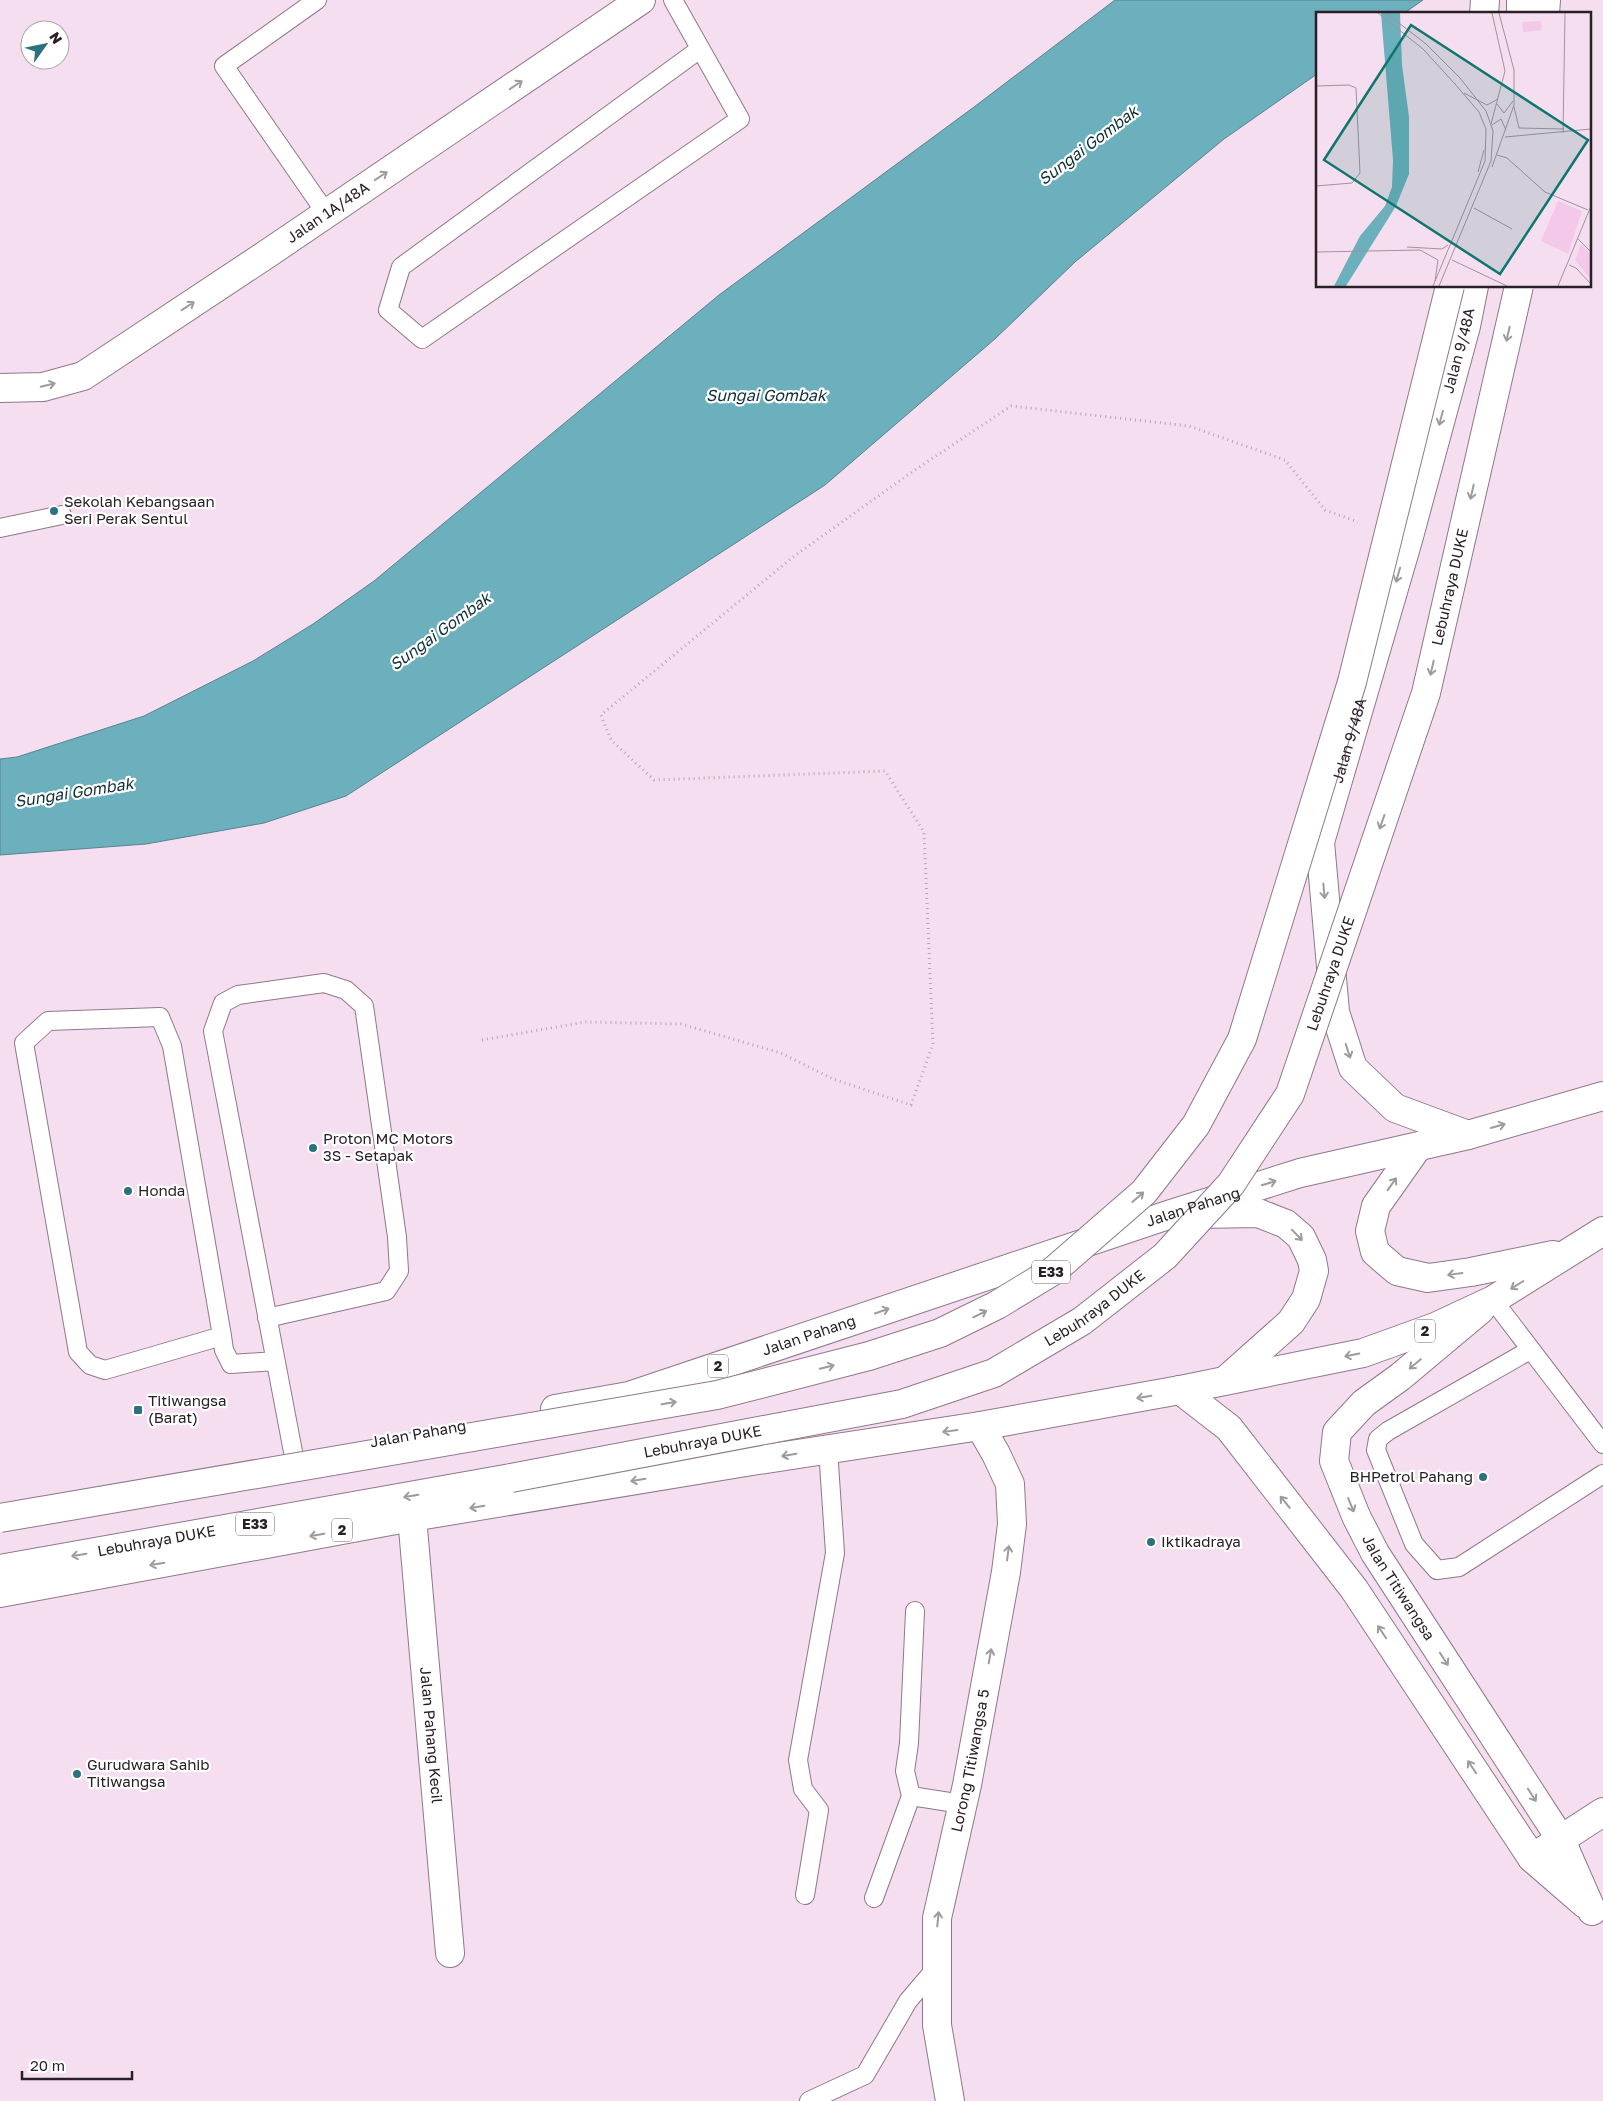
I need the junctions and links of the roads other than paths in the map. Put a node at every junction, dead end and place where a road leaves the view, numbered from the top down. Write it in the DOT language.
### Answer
graph roads {
  1 [pos="317,0"];
  2 [pos="640,0"];
  3 [pos="673,0"];
  4 [pos="700,49"];
  5 [pos="326,213"];
  6 [pos="1450,288"];
  7 [pos="1474,288"];
  8 [pos="1519,288"];
  9 [pos="0,388"];
  10 [pos="62,515"];
  11 [pos="0,528"];
  12 [pos="1603,1096"];
  13 [pos="1468,1135"];
  14 [pos="1417,1148"];
  15 [pos="1168,1215"];
  16 [pos="1603,1231"];
  17 [pos="1571,1251"];
  18 [pos="1493,1300"];
  19 [pos="267,1318"];
  20 [pos="222,1336"];
  21 [pos="1530,1350"];
  22 [pos="276,1361"];
  23 [pos="1226,1380"];
  24 [pos="1180,1390"];
  25 [pos="980,1426"];
  26 [pos="1603,1444"];
  27 [pos="828,1449"];
  28 [pos="294,1457"];
  29 [pos="1603,1474"];
  30 [pos="0,1511"];
  31 [pos="412,1517"];
  32 [pos="0,1518"];
  33 [pos="0,1570"];
  34 [pos="0,1594"];
  35 [pos="915,1610"];
  36 [pos="911,1796"];
  37 [pos="962,1804"];
  38 [pos="1603,1812"];
  39 [pos="1560,1838"];
  40 [pos="1532,1858"];
  41 [pos="804,1895"];
  42 [pos="874,1898"];
  43 [pos="1598,1918"];
  44 [pos="450,1953"];
  45 [pos="937,1967"];
  46 [pos="809,2101"];
  47 [pos="950,2101"];
  1 -- 5 [label="lane"];
  5 -- 2 [label="main road, Jalan 1A/48A, one-way"];
  3 -- 4 [label="lane"];
  4 -- 4 [label="lane"];
  9 -- 5 [label="main road, Jalan 1A/48A, one-way"];
  32 -- 6 [label="main road, E33, one-way, bridge"];
  7 -- 13 [label="main road, Jalan 9/48A, one-way"];
  8 -- 33 [label="main road, Lebuhraya DUKE / E33, one-way, bridge"];
  10 -- 11 [label="lane"];
  13 -- 12 [label="main road, Jalan Pahang / 2, one-way"];
  13 -- 14 [label="main road, Jalan Pahang / 2"];
  15 -- 14 [label="main road, Jalan Pahang / 2, one-way"];
  17 -- 14 [label="main road, one-way"];
  15 -- 23 [label="main road, one-way"];
  28 -- 15 [label="main road, Jalan Pahang / 2, one-way"];
  16 -- 17 [label="main road, 2"];
  17 -- 18 [label="main road, 2, one-way"];
  18 -- 21 [label="lane"];
  18 -- 23 [label="main road, 2, one-way"];
  18 -- 39 [label="main road, Jalan Titiwangsa, one-way"];
  19 -- 19 [label="lane"];
  19 -- 22 [label="lane"];
  20 -- 20 [label="lane"];
  20 -- 22 [label="lane"];
  21 -- 26 [label="lane"];
  21 -- 29 [label="lane"];
  22 -- 28 [label="lane"];
  23 -- 24 [label="main road, 2"];
  24 -- 25 [label="main road, 2, one-way"];
  40 -- 24 [label="main road, Jalan Titiwangsa, one-way"];
  25 -- 27 [label="main road, 2, one-way"];
  37 -- 25 [label="main road, Lorong Titiwangsa 5, one-way"];
  27 -- 31 [label="main road, 2, one-way"];
  27 -- 41 [label="lane"];
  28 -- 30 [label="main road, Jalan Pahang / 2"];
  31 -- 34 [label="main road, 2, one-way"];
  31 -- 44 [label="main road, Jalan Pahang Kecil"];
  35 -- 36 [label="lane"];
  36 -- 37 [label="lane"];
  36 -- 42 [label="lane"];
  45 -- 37 [label="main road, Lorong Titiwangsa 5, one-way"];
  38 -- 39 [label="main road"];
  39 -- 40 [label="main road"];
  39 -- 43 [label="main road, Jalan Titiwangsa"];
  40 -- 43 [label="main road, Jalan Titiwangsa"];
  45 -- 46 [label="lane"];
  45 -- 47 [label="main road, Lorong Titiwangsa 5"];
}
